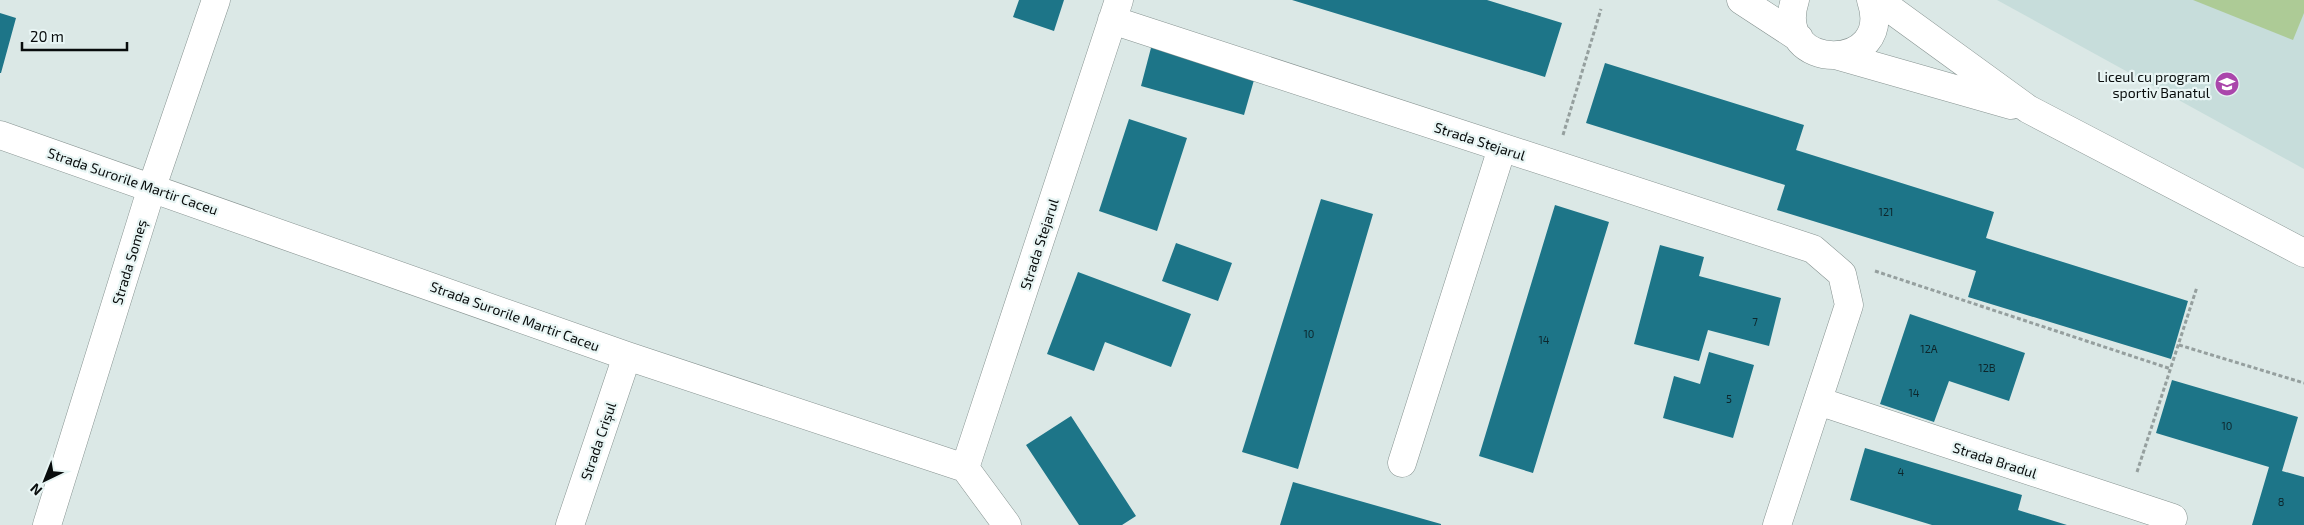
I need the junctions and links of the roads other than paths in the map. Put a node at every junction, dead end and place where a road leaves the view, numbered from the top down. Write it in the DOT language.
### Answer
graph roads {
  1 [pos="216,0"];
  2 [pos="1740,0"];
  3 [pos="1795,0"];
  4 [pos="1871,0"];
  5 [pos="1878,0"];
  6 [pos="1115,10"];
  7 [pos="1799,38"];
  8 [pos="1840,56"];
  9 [pos="2028,109"];
  10 [pos="0,134"];
  11 [pos="1502,148"];
  12 [pos="152,187"];
  13 [pos="2304,253"];
  14 [pos="627,356"];
  15 [pos="1818,401"];
  16 [pos="1402,463"];
  17 [pos="965,468"];
  18 [pos="2173,518"];
  19 [pos="47,525"];
  20 [pos="570,525"];
  21 [pos="1007,525"];
  22 [pos="1777,525"];
  1 -- 12 [label="street, Strada Someș"];
  2 -- 7 [label="street"];
  3 -- 7 [label="street"];
  4 -- 8 [label="street"];
  5 -- 9 [label="street"];
  6 -- 11 [label="street, Strada Stejarul"];
  6 -- 17 [label="street, Strada Stejarul"];
  7 -- 8 [label="street"];
  8 -- 9 [label="street"];
  9 -- 13 [label="street"];
  10 -- 12 [label="street, Strada Surorile Martir Caceu"];
  11 -- 15 [label="street, Strada Stejarul"];
  11 -- 16 [label="street"];
  12 -- 14 [label="street, Strada Surorile Martir Caceu"];
  12 -- 19 [label="street, Strada Someș"];
  14 -- 17 [label="street, Strada Surorile Martir Caceu"];
  14 -- 20 [label="street, Strada Crișul"];
  15 -- 18 [label="street, Strada Bradul"];
  15 -- 22 [label="street"];
  17 -- 21 [label="street"];
}
